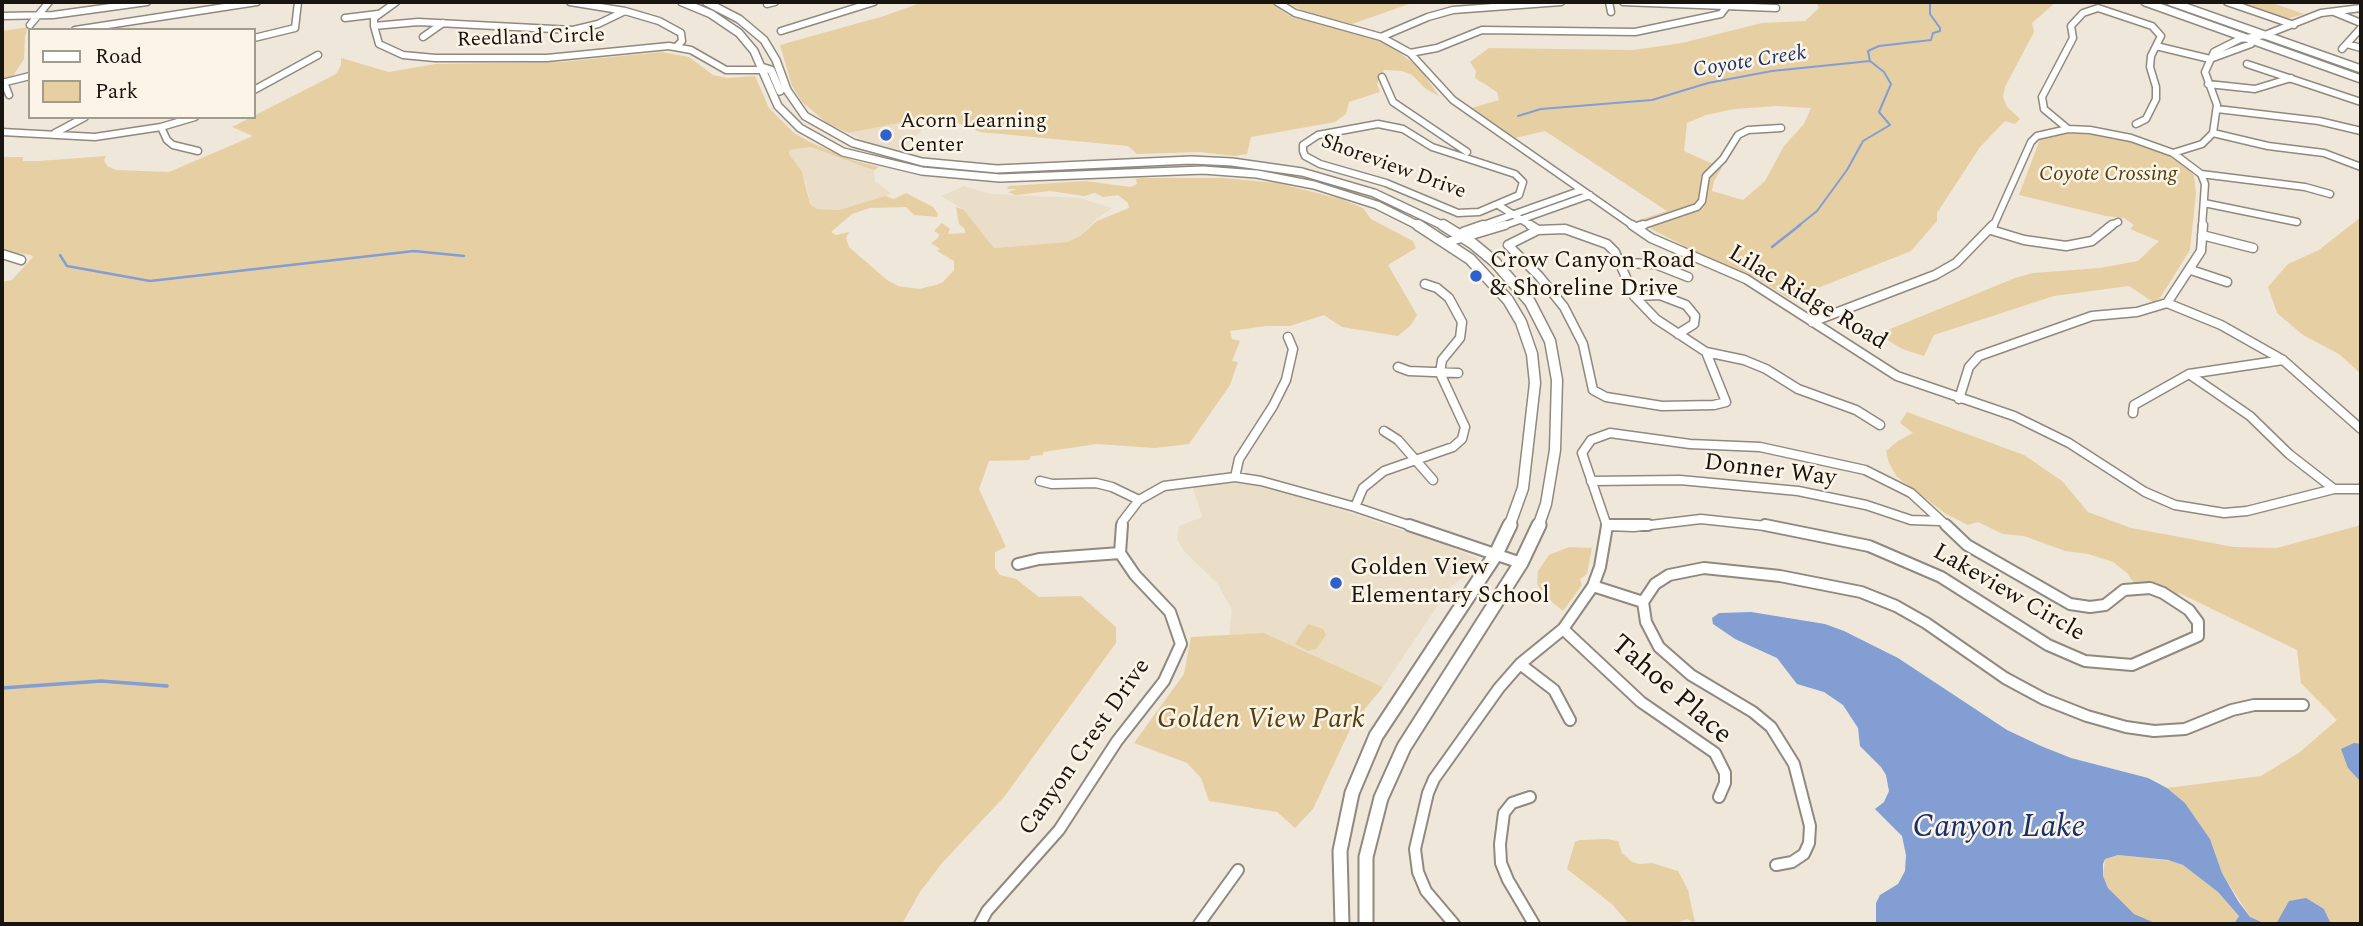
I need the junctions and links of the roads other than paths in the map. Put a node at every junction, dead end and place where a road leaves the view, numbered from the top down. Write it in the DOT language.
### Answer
graph roads {
  1 [pos="49,2"];
  2 [pos="146,2"];
  3 [pos="257,2"];
  4 [pos="298,2"];
  5 [pos="396,2"];
  6 [pos="570,2"];
  7 [pos="682,2"];
  8 [pos="706,2"];
  9 [pos="775,2"];
  10 [pos="874,2"];
  11 [pos="1277,2"];
  12 [pos="1561,2"];
  13 [pos="1609,2"];
  14 [pos="1623,2"];
  15 [pos="2145,2"];
  16 [pos="2171,2"];
  17 [pos="2227,2"];
  18 [pos="767,4"];
  19 [pos="1727,6"];
  20 [pos="1776,8"];
  21 [pos="2361,8"];
  22 [pos="625,11"];
  23 [pos="2330,11"];
  24 [pos="1611,12"];
  25 [pos="378,14"];
  26 [pos="39,15"];
  27 [pos="2,16"];
  28 [pos="345,18"];
  29 [pos="443,23"];
  30 [pos="30,25"];
  31 [pos="2294,25"];
  32 [pos="2361,25"];
  33 [pos="374,26"];
  34 [pos="88,28"];
  35 [pos="781,31"];
  36 [pos="2265,35"];
  37 [pos="423,37"];
  38 [pos="1381,37"];
  39 [pos="256,38"];
  40 [pos="2250,40"];
  41 [pos="2156,46"];
  42 [pos="676,47"];
  43 [pos="2361,48"];
  44 [pos="1410,53"];
  45 [pos="318,55"];
  46 [pos="2210,59"];
  47 [pos="2247,64"];
  48 [pos="762,69"];
  49 [pos="2361,69"];
  50 [pos="28,77"];
  51 [pos="1382,77"];
  52 [pos="2292,78"];
  53 [pos="2361,79"];
  54 [pos="3,83"];
  55 [pos="2208,84"];
  56 [pos="256,89"];
  57 [pos="9,95"];
  58 [pos="2361,103"];
  59 [pos="797,107"];
  60 [pos="2217,109"];
  61 [pos="81,119"];
  62 [pos="188,119"];
  63 [pos="1359,120"];
  64 [pos="2136,124"];
  65 [pos="1366,125"];
  66 [pos="161,127"];
  67 [pos="1781,128"];
  68 [pos="2068,129"];
  69 [pos="2361,131"];
  70 [pos="2,132"];
  71 [pos="55,133"];
  72 [pos="2213,133"];
  73 [pos="1440,136"];
  74 [pos="1422,141"];
  75 [pos="198,151"];
  76 [pos="1466,152"];
  77 [pos="2173,153"];
  78 [pos="2361,167"];
  79 [pos="2201,174"];
  80 [pos="1586,192"];
  81 [pos="2330,194"];
  82 [pos="2204,203"];
  83 [pos="1499,205"];
  84 [pos="1516,217"];
  85 [pos="2118,222"];
  86 [pos="2297,222"];
  87 [pos="1637,227"];
  88 [pos="1538,230"];
  89 [pos="1991,230"];
  90 [pos="2202,235"];
  91 [pos="1462,237"];
  92 [pos="1448,242"];
  93 [pos="2253,248"];
  94 [pos="2,254"];
  95 [pos="21,260"];
  96 [pos="1619,263"];
  97 [pos="2191,270"];
  98 [pos="1688,276"];
  99 [pos="2227,282"];
  100 [pos="1425,284"];
  101 [pos="1634,296"];
  102 [pos="2167,303"];
  103 [pos="1812,322"];
  104 [pos="1678,334"];
  105 [pos="1288,337"];
  106 [pos="1706,352"];
  107 [pos="2283,360"];
  108 [pos="1398,367"];
  109 [pos="1440,373"];
  110 [pos="1458,373"];
  111 [pos="2189,374"];
  112 [pos="1959,399"];
  113 [pos="2133,413"];
  114 [pos="1880,425"];
  115 [pos="2361,429"];
  116 [pos="1384,431"];
  117 [pos="1416,460"];
  118 [pos="1235,477"];
  119 [pos="1433,480"];
  120 [pos="1040,481"];
  121 [pos="1591,481"];
  122 [pos="2334,489"];
  123 [pos="2361,489"];
  124 [pos="1139,500"];
  125 [pos="1355,507"];
  126 [pos="1941,521"];
  127 [pos="1607,526"];
  128 [pos="1120,553"];
  129 [pos="1496,554"];
  130 [pos="1521,563"];
  131 [pos="1018,564"];
  132 [pos="1593,586"];
  133 [pos="1643,602"];
  134 [pos="1563,629"];
  135 [pos="1520,664"];
  136 [pos="2303,705"];
  137 [pos="1570,720"];
  138 [pos="1530,797"];
  139 [pos="1718,797"];
  140 [pos="1776,865"];
  141 [pos="1238,870"];
  142 [pos="979,924"];
  143 [pos="1199,924"];
  144 [pos="1342,924"];
  145 [pos="1366,924"];
  146 [pos="1454,924"];
  147 [pos="1534,924"];
  1 -- 26 [label="street"];
  2 -- 26 [label="street"];
  3 -- 34 [label="street"];
  4 -- 39 [label="street"];
  5 -- 25 [label="street"];
  6 -- 22 [label="street"];
  7 -- 48 [label="main road"];
  8 -- 59 [label="main road"];
  9 -- 18 [label="street"];
  10 -- 35 [label="street"];
  11 -- 38 [label="street, Lilac Ridge Road"];
  12 -- 38 [label="street"];
  13 -- 24 [label="street"];
  14 -- 19 [label="street"];
  15 -- 40 [label="main road"];
  16 -- 36 [label="main road"];
  17 -- 31 [label="street"];
  19 -- 20 [label="street"];
  19 -- 44 [label="street"];
  21 -- 23 [label="street"];
  22 -- 29 [label="street"];
  22 -- 42 [label="street"];
  23 -- 31 [label="street"];
  23 -- 32 [label="street"];
  25 -- 28 [label="street"];
  25 -- 33 [label="street"];
  26 -- 27 [label="street"];
  26 -- 30 [label="street"];
  29 -- 33 [label="street"];
  29 -- 37 [label="street"];
  31 -- 36 [label="street"];
  32 -- 43 [label="street"];
  33 -- 42 [label="street, Reedland Circle"];
  36 -- 40 [label="street"];
  36 -- 49 [label="main road"];
  38 -- 44 [label="street, Lilac Ridge Road"];
  40 -- 46 [label="street"];
  40 -- 53 [label="main road"];
  41 -- 46 [label="street"];
  41 -- 64 [label="street"];
  41 -- 68 [label="street"];
  42 -- 48 [label="street, Reedland Circle"];
  44 -- 80 [label="street, Lilac Ridge Road"];
  45 -- 56 [label="street"];
  46 -- 55 [label="street"];
  47 -- 52 [label="street"];
  48 -- 59 [label="main road"];
  48 -- 92 [label="main road"];
  50 -- 54 [label="street"];
  51 -- 73 [label="street"];
  52 -- 55 [label="street"];
  52 -- 58 [label="street"];
  54 -- 57 [label="street"];
  55 -- 60 [label="street"];
  59 -- 91 [label="main road"];
  60 -- 69 [label="street"];
  60 -- 72 [label="street"];
  61 -- 71 [label="street"];
  62 -- 66 [label="street"];
  63 -- 65 [label="street"];
  65 -- 74 [label="street, Shoreview Drive"];
  65 -- 83 [label="street, Shoreview Drive"];
  66 -- 71 [label="street"];
  66 -- 75 [label="street"];
  67 -- 87 [label="street"];
  68 -- 77 [label="street"];
  68 -- 89 [label="street"];
  70 -- 71 [label="street"];
  72 -- 77 [label="street"];
  72 -- 78 [label="street"];
  73 -- 74 [label="street"];
  73 -- 76 [label="street"];
  74 -- 83 [label="street, Shoreview Drive"];
  77 -- 79 [label="street"];
  79 -- 81 [label="street"];
  79 -- 82 [label="street"];
  80 -- 84 [label="street"];
  80 -- 87 [label="street, Lilac Ridge Road"];
  82 -- 86 [label="street"];
  82 -- 90 [label="street"];
  83 -- 84 [label="street"];
  84 -- 88 [label="street"];
  84 -- 91 [label="street"];
  85 -- 89 [label="street"];
  87 -- 103 [label="street, Lilac Ridge Road"];
  88 -- 96 [label="street"];
  88 -- 106 [label="street"];
  89 -- 103 [label="street"];
  90 -- 93 [label="street"];
  90 -- 97 [label="street"];
  91 -- 92 [label="street"];
  91 -- 130 [label="main road"];
  92 -- 129 [label="main road"];
  94 -- 95 [label="street"];
  96 -- 98 [label="street"];
  96 -- 101 [label="street"];
  97 -- 99 [label="street"];
  97 -- 102 [label="street"];
  100 -- 109 [label="street"];
  101 -- 104 [label="street"];
  101 -- 104 [label="street"];
  102 -- 107 [label="street"];
  102 -- 112 [label="street"];
  103 -- 112 [label="street, Lilac Ridge Road"];
  104 -- 106 [label="street"];
  105 -- 118 [label="street"];
  106 -- 114 [label="street"];
  107 -- 111 [label="street"];
  107 -- 115 [label="street"];
  108 -- 109 [label="street"];
  109 -- 110 [label="street"];
  109 -- 117 [label="street"];
  111 -- 113 [label="street"];
  111 -- 122 [label="street"];
  112 -- 122 [label="street, Lilac Ridge Road"];
  116 -- 117 [label="street"];
  117 -- 119 [label="street"];
  117 -- 125 [label="street"];
  118 -- 124 [label="street"];
  118 -- 125 [label="street"];
  120 -- 124 [label="street"];
  121 -- 126 [label="street, Donner Way"];
  121 -- 126 [label="street, Lakeview Circle"];
  121 -- 127 [label="street, Lakeview Circle"];
  122 -- 123 [label="street, Lilac Ridge Road"];
  124 -- 128 [label="street"];
  125 -- 129 [label="street"];
  126 -- 127 [label="street, Lakeview Circle"];
  127 -- 132 [label="street"];
  128 -- 131 [label="street"];
  128 -- 142 [label="street, Canyon Crest Drive"];
  129 -- 130 [label="street"];
  129 -- 144 [label="main road"];
  130 -- 145 [label="main road"];
  132 -- 133 [label="street"];
  132 -- 134 [label="street"];
  133 -- 136 [label="street"];
  133 -- 140 [label="street"];
  134 -- 135 [label="street"];
  134 -- 139 [label="street, Tahoe Place"];
  135 -- 137 [label="street"];
  135 -- 146 [label="street"];
  138 -- 147 [label="street"];
  141 -- 143 [label="street"];
}
